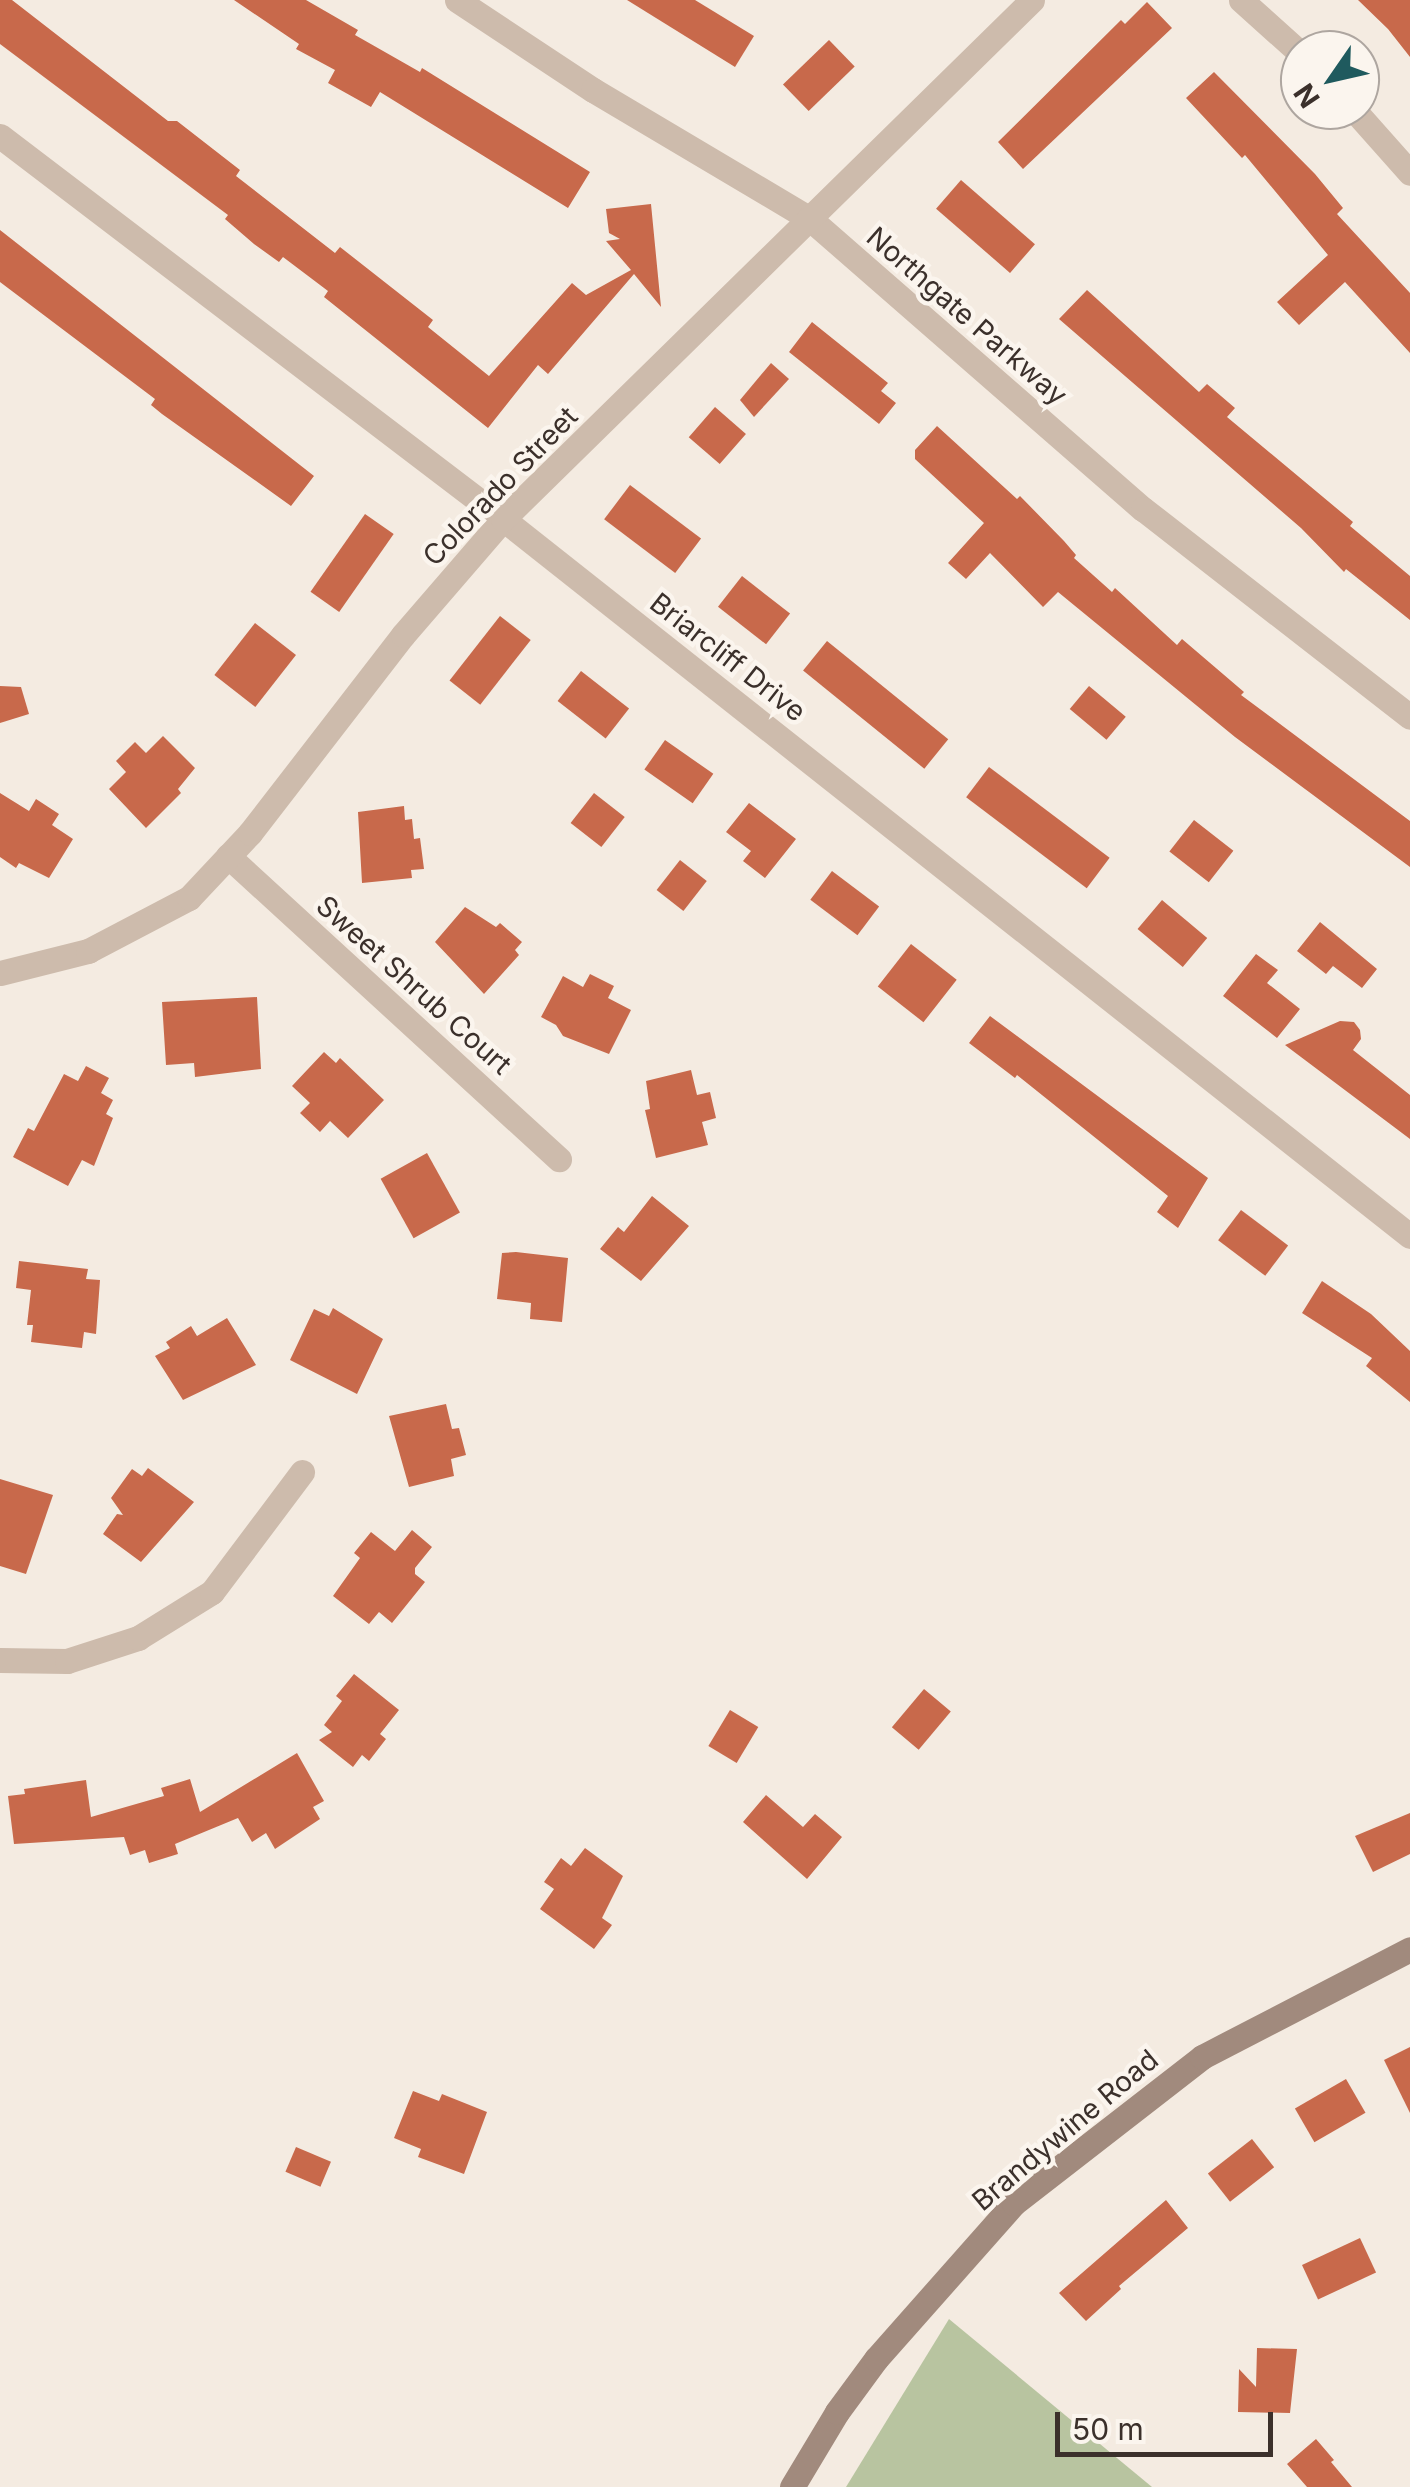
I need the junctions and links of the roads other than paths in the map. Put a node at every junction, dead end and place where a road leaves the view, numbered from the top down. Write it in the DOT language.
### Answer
graph roads {
  1 [pos="457,0"];
  2 [pos="1032,0"];
  3 [pos="1241,0"];
  4 [pos="1280,35"];
  5 [pos="1372,130"];
  6 [pos="0,136"];
  7 [pos="1410,173"];
  8 [pos="809,218"];
  9 [pos="503,519"];
  10 [pos="1410,717"];
  11 [pos="228,856"];
  12 [pos="0,973"];
  13 [pos="559,1159"];
  14 [pos="1410,1236"];
  15 [pos="302,1472"];
  16 [pos="0,1660"];
  17 [pos="1410,1949"];
  18 [pos="792,2487"];
  1 -- 8 [label="street, Northgate Parkway"];
  2 -- 8 [label="street, Colorado Street"];
  3 -- 4 [label="street"];
  5 -- 7 [label="street"];
  6 -- 9 [label="street, Briarcliff Drive"];
  8 -- 9 [label="street, Colorado Street"];
  8 -- 10 [label="street, Northgate Parkway"];
  9 -- 11 [label="street, Colorado Street"];
  9 -- 14 [label="street, Briarcliff Drive"];
  11 -- 12 [label="street, Colorado Street"];
  11 -- 13 [label="street, Sweet Shrub Court"];
  15 -- 16 [label="street"];
  17 -- 18 [label="main road, Brandywine Road"];
}
